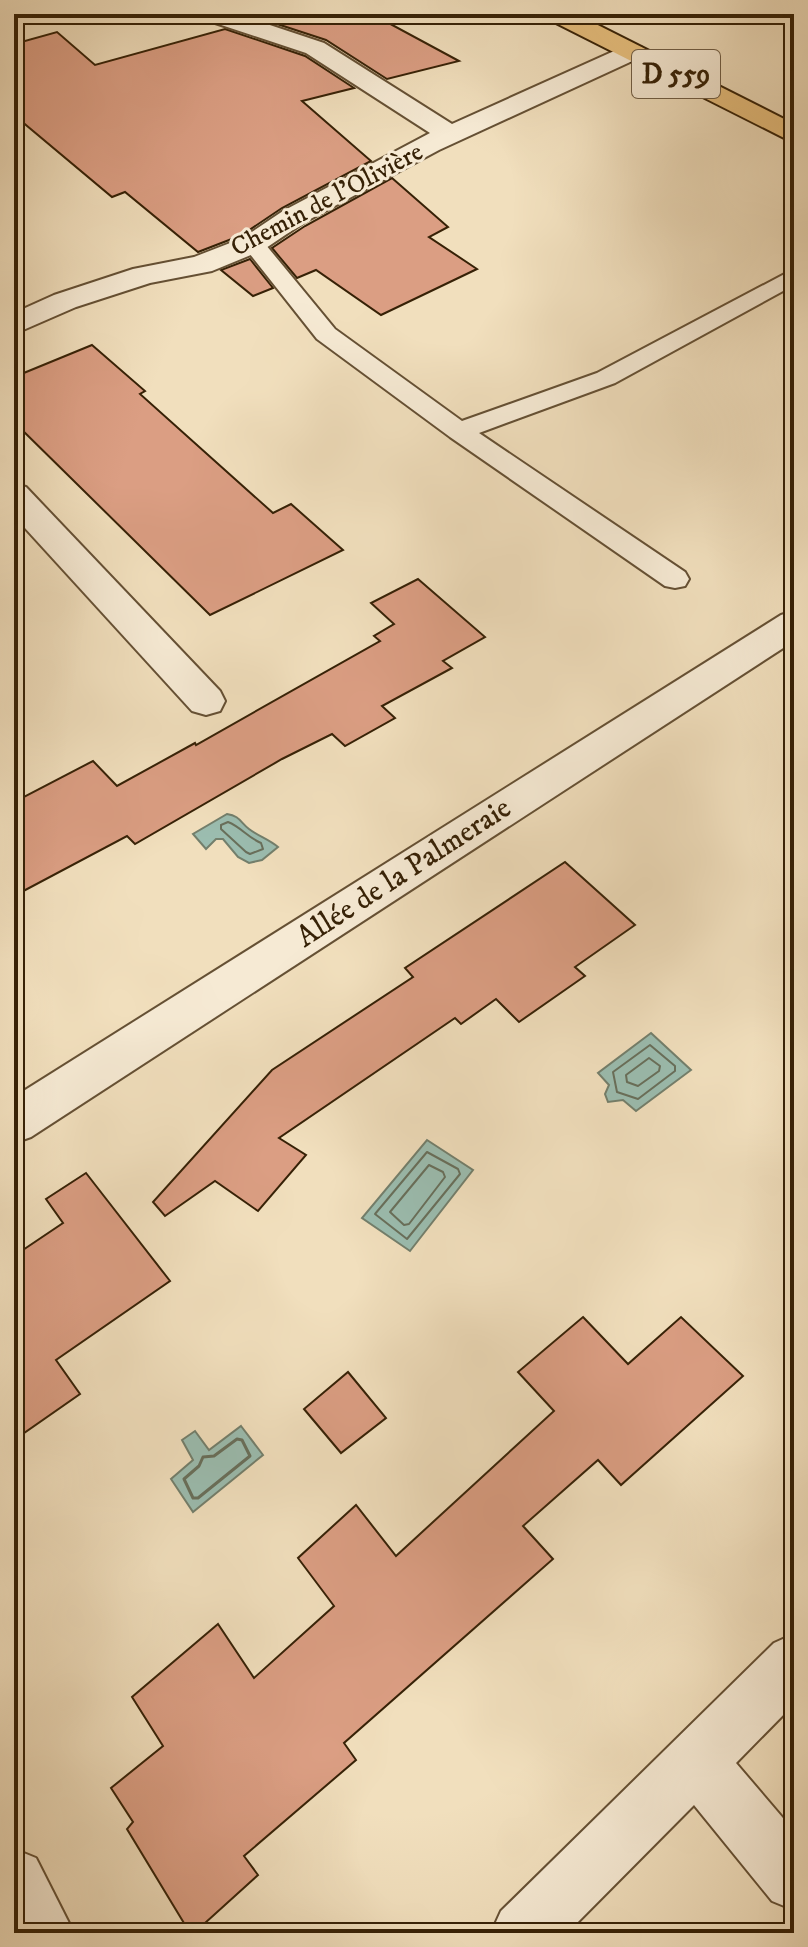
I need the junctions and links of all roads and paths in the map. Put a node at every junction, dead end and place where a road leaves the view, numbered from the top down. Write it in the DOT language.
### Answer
graph roads {
  1 [pos="212,14"];
  2 [pos="557,14"];
  3 [pos="632,52"];
  4 [pos="451,135"];
  5 [pos="794,135"];
  6 [pos="253,244"];
  7 [pos="794,276"];
  8 [pos="14,325"];
  9 [pos="459,431"];
  10 [pos="14,495"];
  11 [pos="675,579"];
  12 [pos="793,625"];
  13 [pos="206,701"];
  14 [pos="14,1122"];
  15 [pos="794,1663"];
  16 [pos="695,1760"];
  17 [pos="794,1879"];
  18 [pos="14,1880"];
  19 [pos="42,1933"];
  20 [pos="523,1933"];
  1 -- 4 [label="street"];
  2 -- 3 [label="main road, D 559"];
  3 -- 4 [label="street, Chemin de l'Olivière"];
  3 -- 5 [label="main road, D 559"];
  4 -- 6 [label="street, Chemin de l'Olivière"];
  6 -- 8 [label="street, Chemin de l'Olivière"];
  6 -- 9 [label="lane"];
  7 -- 9 [label="lane"];
  9 -- 11 [label="lane"];
  10 -- 13 [label="street"];
  12 -- 14 [label="street, Allée de la Palmeraie"];
  15 -- 16 [label="street"];
  16 -- 17 [label="street"];
  16 -- 20 [label="street"];
  18 -- 19 [label="street"];
}
